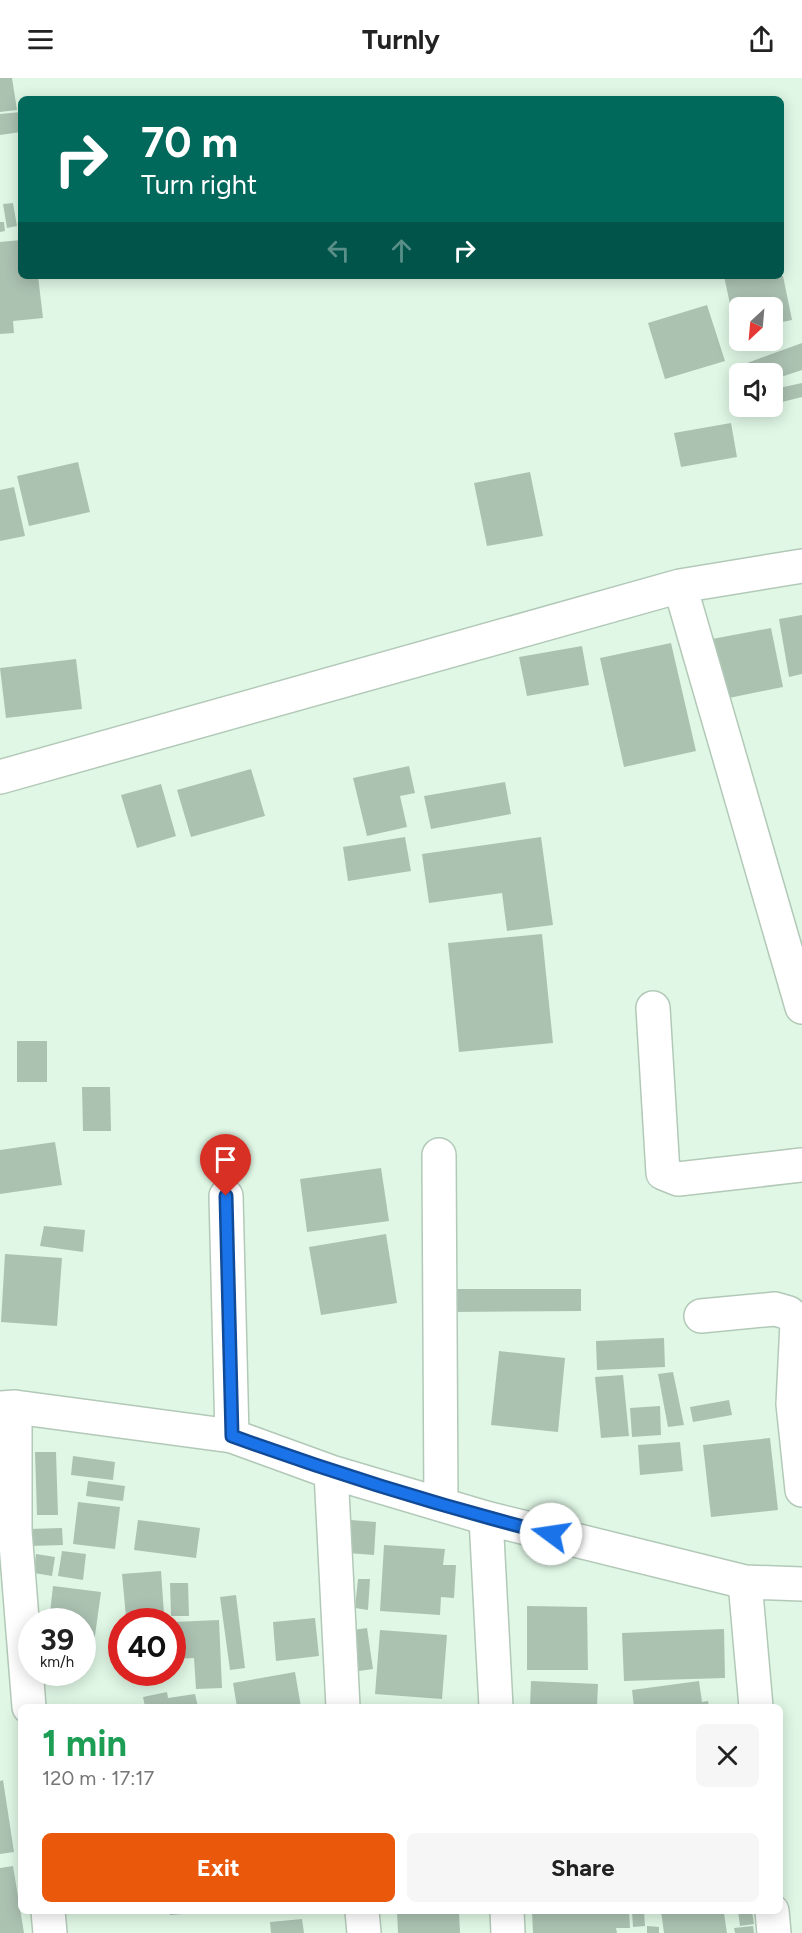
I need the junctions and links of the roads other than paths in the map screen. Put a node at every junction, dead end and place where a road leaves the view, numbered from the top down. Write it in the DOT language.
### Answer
graph roads {
  1 [pos="802,566"];
  2 [pos="680,586"];
  3 [pos="0,777"];
  4 [pos="802,1007"];
  5 [pos="653,1008"];
  6 [pos="439,1155"];
  7 [pos="802,1165"];
  8 [pos="226,1196"];
  9 [pos="701,1316"];
  10 [pos="8,1407"];
  11 [pos="232,1436"];
  12 [pos="331,1472"];
  13 [pos="802,1490"];
  14 [pos="441,1503"];
  15 [pos="486,1518"];
  16 [pos="745,1582"];
  17 [pos="802,1584"];
  18 [pos="28,1704"];
  19 [pos="343,1704"];
  20 [pos="496,1704"];
  21 [pos="756,1704"];
  22 [pos="48,1914"];
  23 [pos="362,1914"];
  24 [pos="507,1914"];
  25 [pos="772,1914"];
  26 [pos="50,1933"];
  27 [pos="364,1933"];
  28 [pos="508,1933"];
  29 [pos="774,1933"];
  1 -- 2 [label="street"];
  2 -- 3 [label="street"];
  2 -- 4 [label="street"];
  5 -- 7 [label="street"];
  6 -- 14 [label="street"];
  8 -- 11 [label="street"];
  9 -- 13 [label="street"];
  10 -- 11 [label="street"];
  10 -- 18 [label="street"];
  11 -- 12 [label="street"];
  12 -- 14 [label="street"];
  12 -- 19 [label="street"];
  14 -- 15 [label="street"];
  15 -- 16 [label="street"];
  15 -- 20 [label="street"];
  16 -- 17 [label="street"];
  16 -- 21 [label="street"];
  22 -- 26 [label="street"];
  23 -- 27 [label="street"];
  24 -- 28 [label="street"];
  25 -- 29 [label="street"];
}
